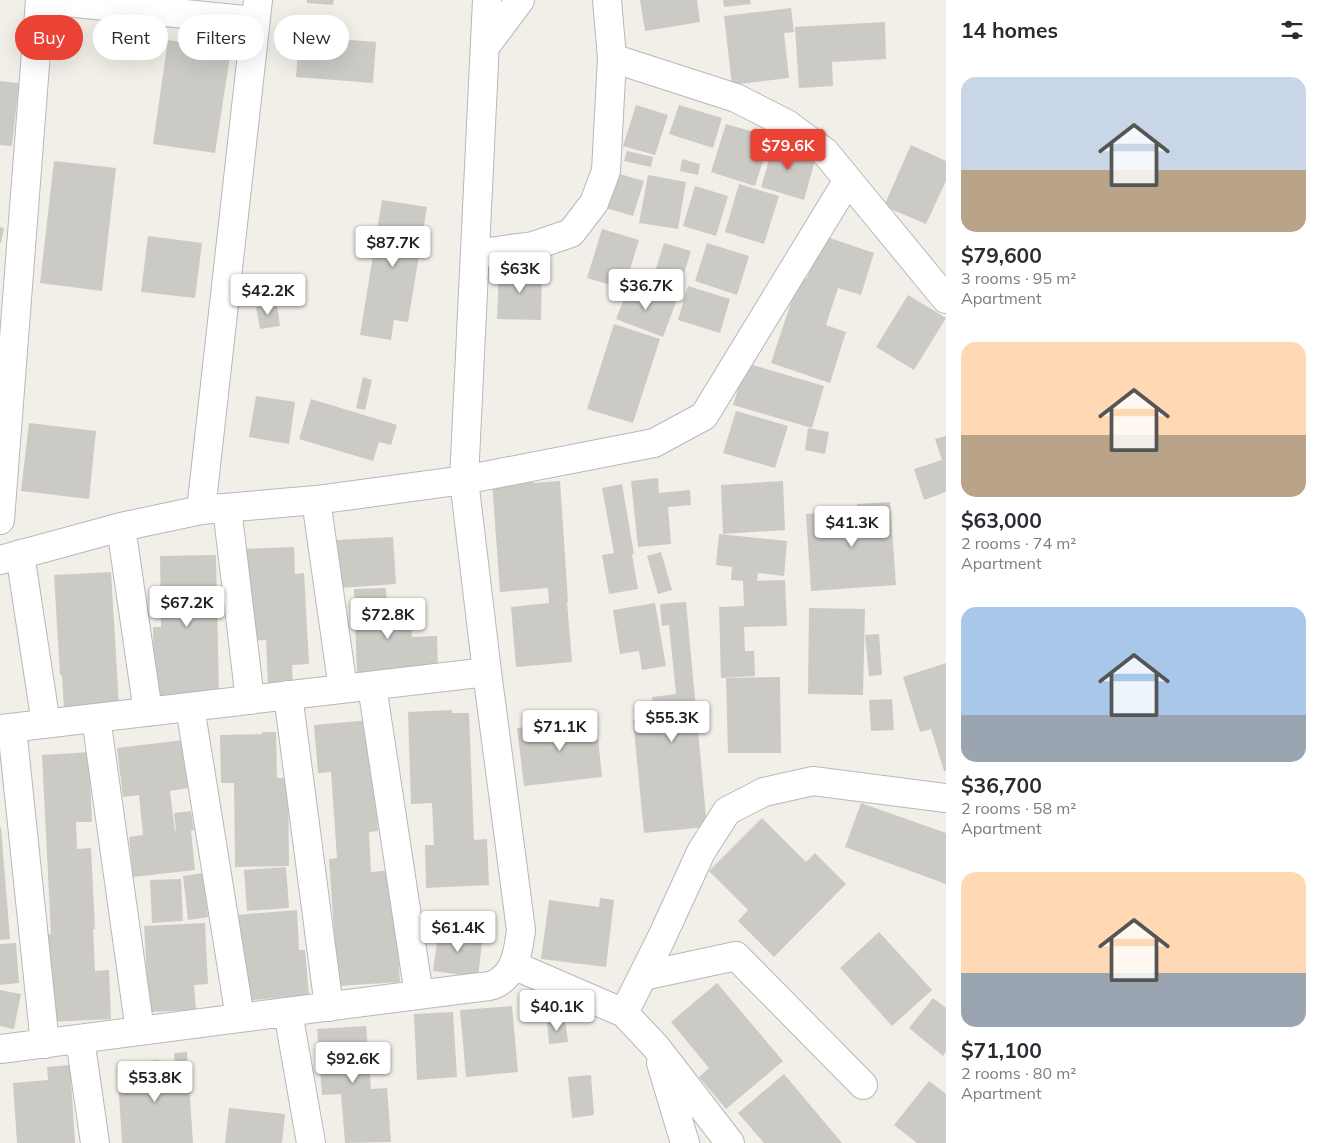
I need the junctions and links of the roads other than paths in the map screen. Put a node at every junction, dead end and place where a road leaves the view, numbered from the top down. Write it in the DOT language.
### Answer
graph roads {
  1 [pos="40,0"];
  2 [pos="46,0"];
  3 [pos="487,0"];
  4 [pos="520,0"];
  5 [pos="607,0"];
  6 [pos="257,10"];
  7 [pos="485,47"];
  8 [pos="612,58"];
  9 [pos="848,180"];
  10 [pos="475,254"];
  11 [pos="946,299"];
  12 [pos="464,480"];
  13 [pos="316,500"];
  14 [pos="214,509"];
  15 [pos="0,520"];
  16 [pos="121,527"];
  17 [pos="10,557"];
  18 [pos="487,672"];
  19 [pos="372,686"];
  20 [pos="343,689"];
  21 [pos="288,696"];
  22 [pos="250,700"];
  23 [pos="190,707"];
  24 [pos="148,712"];
  25 [pos="96,718"];
  26 [pos="46,724"];
  27 [pos="6,728"];
  28 [pos="946,798"];
  29 [pos="513,965"];
  30 [pos="642,976"];
  31 [pos="419,995"];
  32 [pos="329,1007"];
  33 [pos="288,1012"];
  34 [pos="624,1013"];
  35 [pos="240,1018"];
  36 [pos="140,1031"];
  37 [pos="80,1039"];
  38 [pos="45,1044"];
  39 [pos="656,1047"];
  40 [pos="0,1049"];
  41 [pos="863,1085"];
  42 [pos="95,1143"];
  43 [pos="311,1143"];
  44 [pos="685,1143"];
  45 [pos="730,1143"];
  1 -- 15 [label="street"];
  2 -- 6 [label="street"];
  3 -- 7 [label="street"];
  4 -- 7 [label="street"];
  5 -- 8 [label="street"];
  6 -- 14 [label="street"];
  7 -- 10 [label="street"];
  8 -- 9 [label="street"];
  8 -- 10 [label="street"];
  9 -- 11 [label="street"];
  9 -- 12 [label="street"];
  10 -- 12 [label="street"];
  12 -- 13 [label="street"];
  12 -- 18 [label="street"];
  13 -- 14 [label="street"];
  13 -- 20 [label="street"];
  14 -- 16 [label="street"];
  14 -- 22 [label="street"];
  16 -- 17 [label="street"];
  16 -- 24 [label="street"];
  17 -- 26 [label="street"];
  18 -- 19 [label="street"];
  18 -- 29 [label="street"];
  19 -- 20 [label="street"];
  19 -- 31 [label="street"];
  20 -- 21 [label="street"];
  21 -- 22 [label="street"];
  21 -- 32 [label="street"];
  22 -- 23 [label="street"];
  23 -- 24 [label="street"];
  23 -- 35 [label="street"];
  24 -- 25 [label="street"];
  25 -- 26 [label="street"];
  25 -- 36 [label="street"];
  26 -- 27 [label="street"];
  27 -- 38 [label="street"];
  28 -- 30 [label="street"];
  29 -- 31 [label="street"];
  29 -- 34 [label="street"];
  30 -- 34 [label="street"];
  30 -- 41 [label="street"];
  31 -- 32 [label="street"];
  32 -- 33 [label="street"];
  33 -- 35 [label="street"];
  33 -- 43 [label="street"];
  34 -- 39 [label="street"];
  35 -- 36 [label="street"];
  36 -- 37 [label="street"];
  37 -- 38 [label="street"];
  37 -- 42 [label="street"];
  38 -- 40 [label="street"];
  39 -- 44 [label="street"];
  39 -- 45 [label="street"];
}
